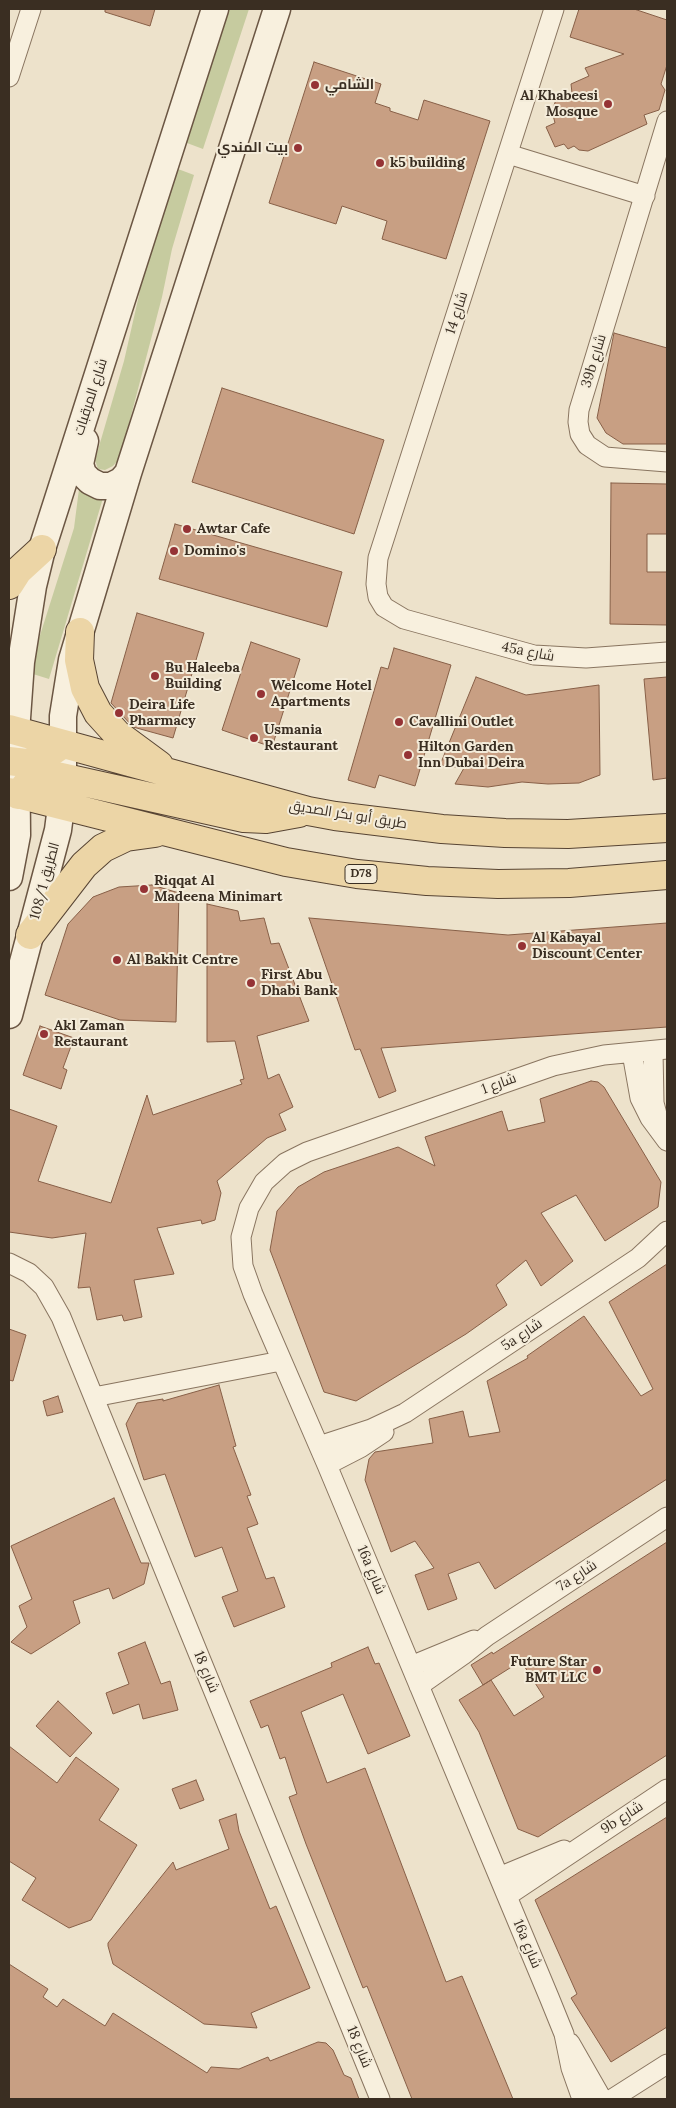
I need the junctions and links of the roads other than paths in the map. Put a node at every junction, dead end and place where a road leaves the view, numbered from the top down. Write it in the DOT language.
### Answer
graph roads {
  1 [pos="31,9"];
  2 [pos="215,9"];
  3 [pos="258,9"];
  4 [pos="277,9"];
  5 [pos="554,9"];
  6 [pos="9,77"];
  7 [pos="246,105"];
  8 [pos="667,121"];
  9 [pos="508,154"];
  10 [pos="645,196"];
  11 [pos="122,301"];
  12 [pos="667,462"];
  13 [pos="128,473"];
  14 [pos="42,549"];
  15 [pos="9,585"];
  16 [pos="393,614"];
  17 [pos="80,632"];
  18 [pos="667,652"];
  19 [pos="12,730"];
  20 [pos="62,744"];
  21 [pos="13,762"];
  22 [pos="172,775"];
  23 [pos="64,776"];
  24 [pos="13,793"];
  25 [pos="62,807"];
  26 [pos="308,811"];
  27 [pos="667,828"];
  28 [pos="178,835"];
  29 [pos="667,875"];
  30 [pos="9,877"];
  31 [pos="30,935"];
  32 [pos="9,1015"];
  33 [pos="660,1050"];
  34 [pos="632,1053"];
  35 [pos="666,1139"];
  36 [pos="336,1142"];
  37 [pos="667,1231"];
  38 [pos="667,1246"];
  39 [pos="638,1258"];
  40 [pos="9,1263"];
  41 [pos="281,1361"];
  42 [pos="94,1398"];
  43 [pos="405,1413"];
  44 [pos="319,1446"];
  45 [pos="327,1464"];
  46 [pos="667,1516"];
  47 [pos="487,1636"];
  48 [pos="411,1666"];
  49 [pos="419,1686"];
  50 [pos="667,1789"];
  51 [pos="577,1847"];
  52 [pos="499,1877"];
  53 [pos="507,1896"];
  54 [pos="564,2034"];
  55 [pos="667,2064"];
  56 [pos="380,2099"];
  57 [pos="582,2099"];
  58 [pos="602,2099"];
  59 [pos="612,2099"];
  1 -- 6 [label="street"];
  2 -- 11 [label="street, شارع المرقبات"];
  3 -- 7 [label="street"];
  4 -- 7 [label="street"];
  5 -- 9 [label="street, شارع 14"];
  7 -- 13 [label="street"];
  8 -- 10 [label="street, 39b شارع"];
  9 -- 10 [label="street"];
  9 -- 16 [label="street, شارع 14"];
  10 -- 12 [label="street, 39b شارع"];
  11 -- 13 [label="street"];
  11 -- 14 [label="street, شارع المرقبات"];
  13 -- 17 [label="street"];
  14 -- 15 [label="main road"];
  14 -- 19 [label="street, شارع المرقبات"];
  16 -- 18 [label="street, 45a شارع"];
  17 -- 20 [label="street"];
  17 -- 22 [label="main road"];
  19 -- 20 [label="main road, طريق أبو بكر الصديق"];
  19 -- 21 [label="street, شارع المرقبات"];
  20 -- 21 [label="main road"];
  20 -- 22 [label="main road, طريق أبو بكر الصديق"];
  20 -- 23 [label="street, 108/1 الطريق"];
  21 -- 24 [label="street, شارع المرقبات"];
  22 -- 26 [label="main road, طريق أبو بكر الصديق"];
  23 -- 24 [label="main road"];
  23 -- 25 [label="street, 108/1 الطريق"];
  23 -- 26 [label="main road"];
  24 -- 25 [label="main road, D78"];
  24 -- 30 [label="street"];
  25 -- 28 [label="main road, D78"];
  25 -- 31 [label="street, 108/1 الطريق"];
  26 -- 27 [label="main road, طريق أبو بكر الصديق"];
  28 -- 29 [label="main road, D78"];
  28 -- 31 [label="main road"];
  31 -- 32 [label="street, 108/1 الطريق"];
  33 -- 34 [label="street, شارع 1"];
  33 -- 35 [label="street"];
  34 -- 35 [label="street"];
  34 -- 36 [label="street, شارع 1"];
  36 -- 41 [label="street, 16a شارع"];
  37 -- 39 [label="street, 5a شارع"];
  38 -- 39 [label="street, 5a شارع"];
  39 -- 43 [label="street, 5a شارع"];
  40 -- 42 [label="street, شارع 18"];
  41 -- 42 [label="street"];
  41 -- 44 [label="street, 16a شارع"];
  42 -- 56 [label="street, شارع 18"];
  43 -- 44 [label="street, 5a شارع"];
  43 -- 45 [label="street, 5a شارع"];
  44 -- 45 [label="street, 16a شارع"];
  45 -- 48 [label="street, 16a شارع"];
  46 -- 47 [label="street, 7a شارع"];
  47 -- 48 [label="street, 7a شارع"];
  47 -- 49 [label="street, 7a شارع"];
  48 -- 49 [label="street, 16a شارع"];
  49 -- 52 [label="street, 16a شارع"];
  50 -- 51 [label="street, 9b شارع"];
  51 -- 52 [label="street, 9b شارع"];
  51 -- 53 [label="street, 9b شارع"];
  52 -- 53 [label="street, 16a شارع"];
  53 -- 54 [label="street, 16a شارع"];
  54 -- 57 [label="street, 16a شارع"];
  54 -- 58 [label="street, 16a شارع"];
  55 -- 59 [label="street"];
}
